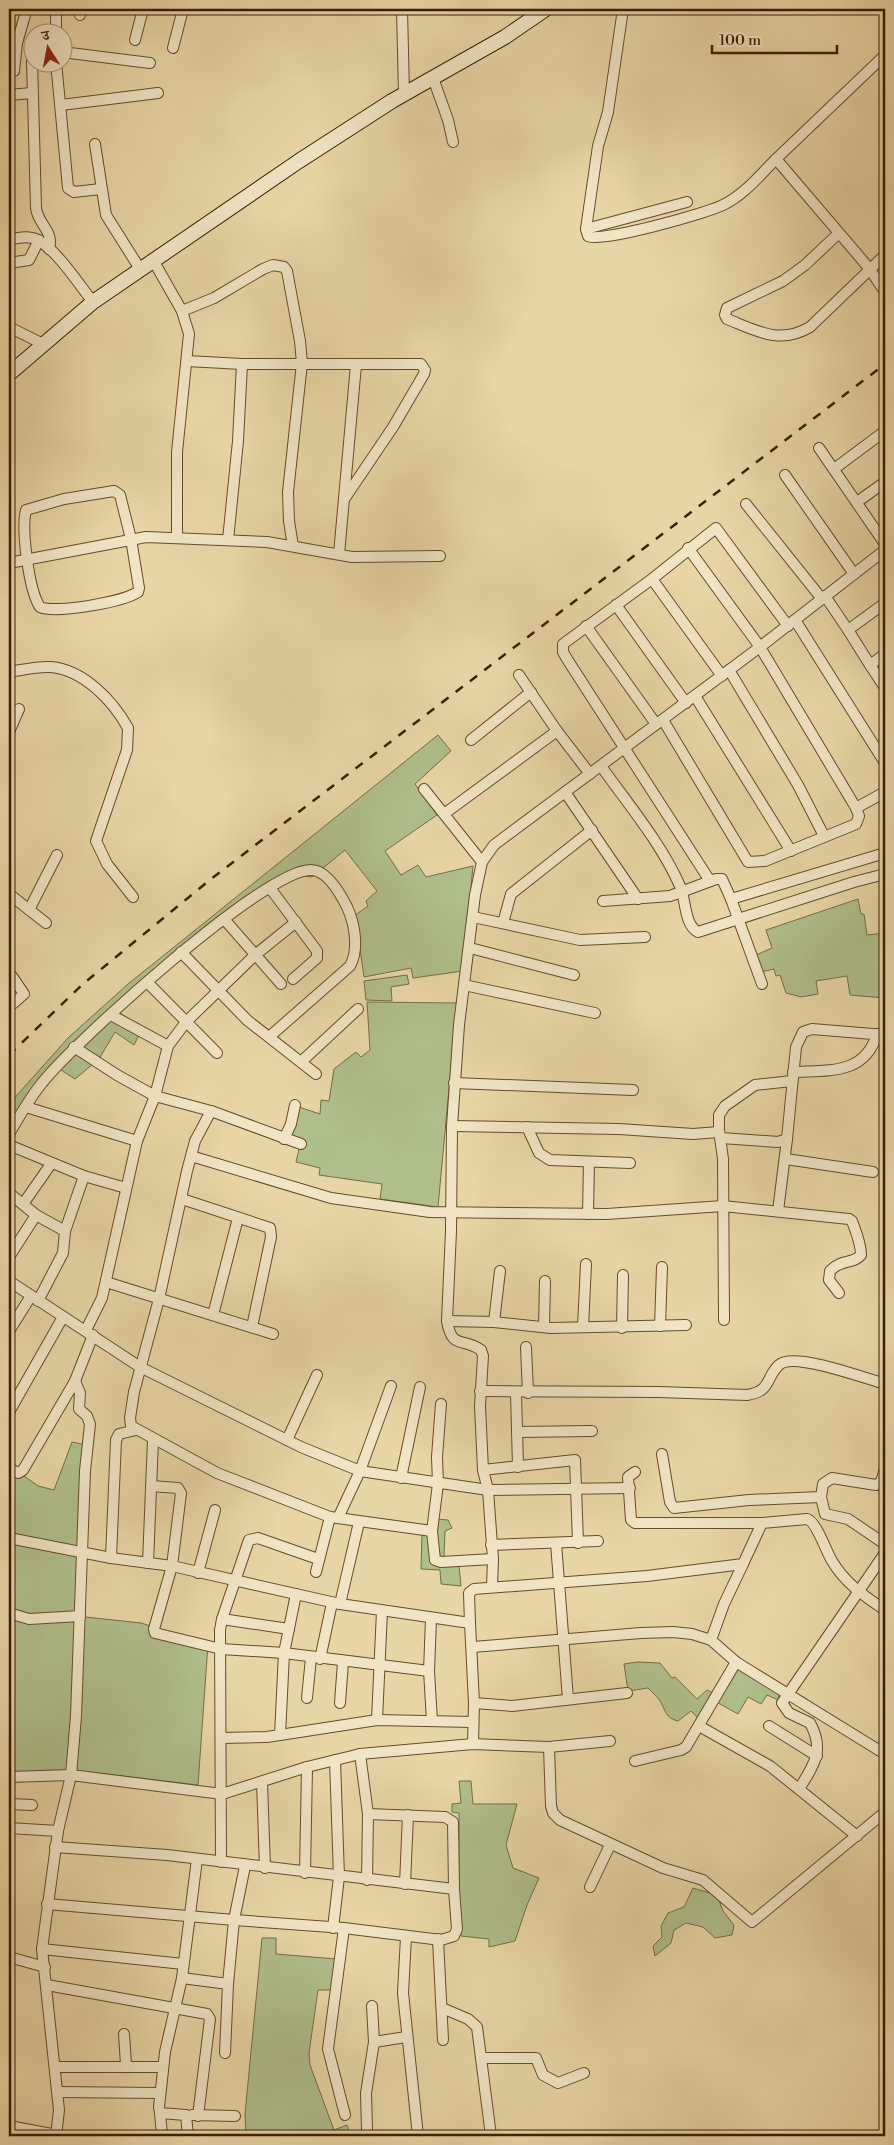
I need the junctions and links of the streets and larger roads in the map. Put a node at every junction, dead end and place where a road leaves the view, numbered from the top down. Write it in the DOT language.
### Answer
graph roads {
  1 [pos="56,9"];
  2 [pos="143,9"];
  3 [pos="183,9"];
  4 [pos="402,9"];
  5 [pos="546,9"];
  6 [pos="623,9"];
  7 [pos="26,15"];
  8 [pos="56,22"];
  9 [pos="136,40"];
  10 [pos="173,48"];
  11 [pos="72,53"];
  12 [pos="885,55"];
  13 [pos="150,64"];
  14 [pos="32,72"];
  15 [pos="57,72"];
  16 [pos="9,74"];
  17 [pos="433,78"];
  18 [pos="32,93"];
  19 [pos="158,93"];
  20 [pos="404,94"];
  21 [pos="9,95"];
  22 [pos="61,105"];
  23 [pos="453,142"];
  24 [pos="96,144"];
  25 [pos="776,159"];
  26 [pos="101,189"];
  27 [pos="687,202"];
  28 [pos="586,228"];
  29 [pos="839,233"];
  30 [pos="9,240"];
  31 [pos="39,240"];
  32 [pos="49,250"];
  33 [pos="885,254"];
  34 [pos="153,260"];
  35 [pos="9,263"];
  36 [pos="869,268"];
  37 [pos="140,269"];
  38 [pos="885,292"];
  39 [pos="93,302"];
  40 [pos="182,311"];
  41 [pos="9,327"];
  42 [pos="43,344"];
  43 [pos="187,361"];
  44 [pos="302,363"];
  45 [pos="242,364"];
  46 [pos="356,365"];
  47 [pos="9,374"];
  48 [pos="885,431"];
  49 [pos="819,448"];
  50 [pos="834,470"];
  51 [pos="784,475"];
  52 [pos="885,482"];
  53 [pos="345,498"];
  54 [pos="857,502"];
  55 [pos="746,504"];
  56 [pos="177,537"];
  57 [pos="132,539"];
  58 [pos="228,540"];
  59 [pos="885,544"];
  60 [pos="293,546"];
  61 [pos="688,548"];
  62 [pos="885,550"];
  63 [pos="339,554"];
  64 [pos="440,556"];
  65 [pos="27,560"];
  66 [pos="9,563"];
  67 [pos="854,574"];
  68 [pos="652,579"];
  69 [pos="824,598"];
  70 [pos="885,603"];
  71 [pos="616,605"];
  72 [pos="791,623"];
  73 [pos="586,626"];
  74 [pos="848,630"];
  75 [pos="9,646"];
  76 [pos="760,647"];
  77 [pos="885,654"];
  78 [pos="9,656"];
  79 [pos="870,665"];
  80 [pos="9,672"];
  81 [pos="725,673"];
  82 [pos="519,675"];
  83 [pos="885,688"];
  84 [pos="531,692"];
  85 [pos="695,696"];
  86 [pos="686,703"];
  87 [pos="19,709"];
  88 [pos="659,722"];
  89 [pos="557,731"];
  90 [pos="9,732"];
  91 [pos="471,740"];
  92 [pos="626,747"];
  93 [pos="885,764"];
  94 [pos="601,766"];
  95 [pos="590,774"];
  96 [pos="424,788"];
  97 [pos="566,792"];
  98 [pos="885,792"];
  99 [pos="856,808"];
  100 [pos="444,814"];
  101 [pos="592,830"];
  102 [pos="824,836"];
  103 [pos="791,851"];
  104 [pos="885,853"];
  105 [pos="57,855"];
  106 [pos="482,862"];
  107 [pos="885,874"];
  108 [pos="710,881"];
  109 [pos="270,888"];
  110 [pos="682,892"];
  111 [pos="9,894"];
  112 [pos="133,897"];
  113 [pos="638,899"];
  114 [pos="731,899"];
  115 [pos="603,901"];
  116 [pos="29,910"];
  117 [pos="473,917"];
  118 [pos="224,919"];
  119 [pos="738,919"];
  120 [pos="296,922"];
  121 [pos="46,923"];
  122 [pos="503,923"];
  123 [pos="645,937"];
  124 [pos="470,948"];
  125 [pos="181,952"];
  126 [pos="255,955"];
  127 [pos="9,972"];
  128 [pos="574,975"];
  129 [pos="293,980"];
  130 [pos="148,982"];
  131 [pos="281,984"];
  132 [pos="762,984"];
  133 [pos="464,985"];
  134 [pos="219,990"];
  135 [pos="9,1007"];
  136 [pos="358,1009"];
  137 [pos="595,1013"];
  138 [pos="111,1015"];
  139 [pos="186,1022"];
  140 [pos="881,1034"];
  141 [pos="269,1037"];
  142 [pos="168,1046"];
  143 [pos="74,1047"];
  144 [pos="217,1053"];
  145 [pos="302,1061"];
  146 [pos="316,1074"];
  147 [pos="793,1076"];
  148 [pos="454,1083"];
  149 [pos="633,1090"];
  150 [pos="155,1096"];
  151 [pos="295,1105"];
  152 [pos="26,1107"];
  153 [pos="211,1111"];
  154 [pos="452,1126"];
  155 [pos="527,1127"];
  156 [pos="9,1134"];
  157 [pos="720,1135"];
  158 [pos="284,1139"];
  159 [pos="787,1139"];
  160 [pos="137,1141"];
  161 [pos="301,1144"];
  162 [pos="9,1145"];
  163 [pos="191,1156"];
  164 [pos="786,1158"];
  165 [pos="589,1162"];
  166 [pos="630,1163"];
  167 [pos="52,1164"];
  168 [pos="873,1172"];
  169 [pos="84,1176"];
  170 [pos="126,1188"];
  171 [pos="9,1193"];
  172 [pos="182,1199"];
  173 [pos="23,1204"];
  174 [pos="724,1206"];
  175 [pos="778,1211"];
  176 [pos="452,1214"];
  177 [pos="588,1214"];
  178 [pos="36,1215"];
  179 [pos="238,1218"];
  180 [pos="65,1232"];
  181 [pos="9,1257"];
  182 [pos="586,1264"];
  183 [pos="662,1267"];
  184 [pos="500,1270"];
  185 [pos="623,1274"];
  186 [pos="9,1281"];
  187 [pos="545,1281"];
  188 [pos="106,1282"];
  189 [pos="839,1293"];
  190 [pos="35,1298"];
  191 [pos="159,1299"];
  192 [pos="213,1314"];
  193 [pos="63,1317"];
  194 [pos="724,1320"];
  195 [pos="447,1321"];
  196 [pos="494,1322"];
  197 [pos="686,1325"];
  198 [pos="660,1326"];
  199 [pos="252,1327"];
  200 [pos="544,1327"];
  201 [pos="583,1327"];
  202 [pos="622,1328"];
  203 [pos="9,1331"];
  204 [pos="90,1333"];
  205 [pos="273,1334"];
  206 [pos="526,1347"];
  207 [pos="140,1367"];
  208 [pos="317,1375"];
  209 [pos="74,1381"];
  210 [pos="885,1384"];
  211 [pos="391,1386"];
  212 [pos="420,1387"];
  213 [pos="480,1391"];
  214 [pos="516,1393"];
  215 [pos="528,1393"];
  216 [pos="441,1404"];
  217 [pos="9,1412"];
  218 [pos="136,1430"];
  219 [pos="592,1431"];
  220 [pos="517,1432"];
  221 [pos="153,1440"];
  222 [pos="287,1440"];
  223 [pos="662,1454"];
  224 [pos="518,1467"];
  225 [pos="9,1468"];
  226 [pos="885,1469"];
  227 [pos="483,1470"];
  228 [pos="360,1471"];
  229 [pos="635,1472"];
  230 [pos="401,1478"];
  231 [pos="438,1484"];
  232 [pos="151,1486"];
  233 [pos="630,1488"];
  234 [pos="575,1489"];
  235 [pos="488,1490"];
  236 [pos="821,1497"];
  237 [pos="215,1510"];
  238 [pos="825,1514"];
  239 [pos="334,1517"];
  240 [pos="811,1520"];
  241 [pos="359,1522"];
  242 [pos="762,1523"];
  243 [pos="432,1531"];
  244 [pos="9,1538"];
  245 [pos="578,1542"];
  246 [pos="598,1542"];
  247 [pos="556,1543"];
  248 [pos="491,1544"];
  249 [pos="885,1544"];
  250 [pos="84,1553"];
  251 [pos="884,1557"];
  252 [pos="111,1558"];
  253 [pos="318,1559"];
  254 [pos="493,1559"];
  255 [pos="148,1563"];
  256 [pos="742,1564"];
  257 [pos="172,1566"];
  258 [pos="316,1572"];
  259 [pos="198,1573"];
  260 [pos="237,1580"];
  261 [pos="560,1583"];
  262 [pos="492,1587"];
  263 [pos="856,1592"];
  264 [pos="296,1594"];
  265 [pos="336,1604"];
  266 [pos="885,1610"];
  267 [pos="382,1611"];
  268 [pos="9,1613"];
  269 [pos="80,1616"];
  270 [pos="222,1619"];
  271 [pos="431,1619"];
  272 [pos="470,1623"];
  273 [pos="289,1629"];
  274 [pos="562,1640"];
  275 [pos="711,1640"];
  276 [pos="473,1647"];
  277 [pos="222,1649"];
  278 [pos="284,1652"];
  279 [pos="316,1658"];
  280 [pos="343,1662"];
  281 [pos="736,1662"];
  282 [pos="379,1666"];
  283 [pos="429,1671"];
  284 [pos="627,1693"];
  285 [pos="788,1693"];
  286 [pos="307,1698"];
  287 [pos="568,1699"];
  288 [pos="340,1703"];
  289 [pos="474,1703"];
  290 [pos="377,1720"];
  291 [pos="432,1721"];
  292 [pos="474,1722"];
  293 [pos="699,1726"];
  294 [pos="768,1726"];
  295 [pos="280,1735"];
  296 [pos="222,1738"];
  297 [pos="610,1741"];
  298 [pos="472,1744"];
  299 [pos="549,1746"];
  300 [pos="360,1754"];
  301 [pos="885,1754"];
  302 [pos="817,1756"];
  303 [pos="335,1760"];
  304 [pos="635,1761"];
  305 [pos="307,1768"];
  306 [pos="71,1775"];
  307 [pos="9,1777"];
  308 [pos="262,1782"];
  309 [pos="799,1788"];
  310 [pos="222,1794"];
  311 [pos="9,1804"];
  312 [pos="32,1805"];
  313 [pos="885,1812"];
  314 [pos="368,1814"];
  315 [pos="408,1815"];
  316 [pos="9,1828"];
  317 [pos="58,1831"];
  318 [pos="857,1836"];
  319 [pos="610,1845"];
  320 [pos="55,1847"];
  321 [pos="197,1859"];
  322 [pos="221,1862"];
  323 [pos="245,1866"];
  324 [pos="265,1868"];
  325 [pos="305,1873"];
  326 [pos="339,1877"];
  327 [pos="367,1880"];
  328 [pos="405,1884"];
  329 [pos="590,1887"];
  330 [pos="454,1889"];
  331 [pos="47,1904"];
  332 [pos="189,1915"];
  333 [pos="234,1920"];
  334 [pos="333,1928"];
  335 [pos="344,1928"];
  336 [pos="406,1937"];
  337 [pos="438,1939"];
  338 [pos="42,1949"];
  339 [pos="9,1957"];
  340 [pos="183,1964"];
  341 [pos="44,1967"];
  342 [pos="182,1978"];
  343 [pos="228,1984"];
  344 [pos="47,1985"];
  345 [pos="372,2006"];
  346 [pos="442,2008"];
  347 [pos="175,2009"];
  348 [pos="124,2034"];
  349 [pos="406,2037"];
  350 [pos="443,2040"];
  351 [pos="374,2042"];
  352 [pos="225,2053"];
  353 [pos="482,2058"];
  354 [pos="126,2065"];
  355 [pos="163,2066"];
  356 [pos="55,2067"];
  357 [pos="584,2073"];
  358 [pos="58,2092"];
  359 [pos="160,2092"];
  360 [pos="160,2113"];
  361 [pos="186,2115"];
  362 [pos="345,2115"];
  363 [pos="198,2116"];
  364 [pos="235,2116"];
  365 [pos="9,2126"];
  366 [pos="367,2129"];
  367 [pos="57,2135"];
  368 [pos="163,2136"];
  369 [pos="188,2136"];
  370 [pos="418,2136"];
  371 [pos="491,2136"];
  1 -- 8 [label="street"];
  2 -- 9 [label="street"];
  3 -- 10 [label="street"];
  4 -- 20 [label="street"];
  5 -- 17 [label="street"];
  6 -- 28 [label="street"];
  7 -- 16 [label="street"];
  11 -- 13 [label="street"];
  12 -- 25 [label="street"];
  14 -- 18 [label="street"];
  15 -- 22 [label="street"];
  17 -- 20 [label="street"];
  17 -- 23 [label="street"];
  18 -- 21 [label="street"];
  18 -- 32 [label="street"];
  19 -- 22 [label="street"];
  20 -- 34 [label="street"];
  22 -- 26 [label="street"];
  24 -- 26 [label="street"];
  25 -- 28 [label="street"];
  25 -- 29 [label="street"];
  26 -- 37 [label="street"];
  27 -- 28 [label="street"];
  29 -- 36 [label="street"];
  29 -- 36 [label="street"];
  30 -- 31 [label="street"];
  31 -- 32 [label="street"];
  31 -- 35 [label="street"];
  32 -- 39 [label="street"];
  33 -- 36 [label="street"];
  34 -- 37 [label="street"];
  34 -- 40 [label="street"];
  36 -- 38 [label="street"];
  37 -- 39 [label="street"];
  39 -- 42 [label="street"];
  40 -- 43 [label="street"];
  40 -- 44 [label="street"];
  41 -- 42 [label="street"];
  42 -- 47 [label="street"];
  43 -- 45 [label="street"];
  43 -- 56 [label="street"];
  44 -- 45 [label="street"];
  44 -- 46 [label="street"];
  44 -- 60 [label="street"];
  45 -- 58 [label="street"];
  46 -- 53 [label="street"];
  46 -- 53 [label="street"];
  48 -- 50 [label="street"];
  49 -- 50 [label="street"];
  50 -- 54 [label="street"];
  51 -- 67 [label="street"];
  52 -- 54 [label="street"];
  53 -- 63 [label="street"];
  54 -- 59 [label="street"];
  55 -- 69 [label="street"];
  56 -- 57 [label="street"];
  56 -- 58 [label="street"];
  57 -- 65 [label="street"];
  57 -- 65 [label="street"];
  57 -- 65 [label="street"];
  58 -- 60 [label="street"];
  60 -- 63 [label="street"];
  61 -- 68 [label="street"];
  61 -- 72 [label="street"];
  61 -- 76 [label="street"];
  62 -- 67 [label="street"];
  63 -- 64 [label="street"];
  65 -- 66 [label="street"];
  67 -- 69 [label="street"];
  68 -- 71 [label="street"];
  68 -- 81 [label="street"];
  69 -- 72 [label="street"];
  69 -- 74 [label="street"];
  70 -- 74 [label="street"];
  71 -- 73 [label="street"];
  71 -- 86 [label="street"];
  72 -- 76 [label="street"];
  72 -- 93 [label="street"];
  73 -- 88 [label="street"];
  73 -- 92 [label="street"];
  74 -- 79 [label="street"];
  75 -- 78 [label="street"];
  76 -- 81 [label="street"];
  76 -- 99 [label="street"];
  77 -- 79 [label="street"];
  79 -- 83 [label="street"];
  80 -- 112 [label="street"];
  81 -- 85 [label="street"];
  81 -- 102 [label="street"];
  82 -- 84 [label="street"];
  84 -- 89 [label="street"];
  84 -- 91 [label="street"];
  85 -- 86 [label="street"];
  85 -- 103 [label="street"];
  86 -- 88 [label="street"];
  87 -- 90 [label="street"];
  88 -- 92 [label="street"];
  88 -- 103 [label="street"];
  89 -- 95 [label="street"];
  89 -- 100 [label="street"];
  92 -- 94 [label="street"];
  92 -- 108 [label="street"];
  94 -- 95 [label="street"];
  94 -- 110 [label="street"];
  95 -- 97 [label="street"];
  96 -- 100 [label="street"];
  97 -- 101 [label="street"];
  97 -- 106 [label="street"];
  98 -- 99 [label="street"];
  99 -- 102 [label="street"];
  100 -- 106 [label="street"];
  101 -- 113 [label="street"];
  101 -- 122 [label="street"];
  102 -- 103 [label="street"];
  104 -- 114 [label="street"];
  105 -- 116 [label="street"];
  106 -- 117 [label="street"];
  107 -- 119 [label="street"];
  108 -- 110 [label="street"];
  108 -- 114 [label="street"];
  109 -- 118 [label="street"];
  109 -- 120 [label="street"];
  109 -- 141 [label="street"];
  110 -- 113 [label="street"];
  110 -- 119 [label="street"];
  111 -- 116 [label="street"];
  113 -- 115 [label="street"];
  114 -- 119 [label="street"];
  116 -- 121 [label="street"];
  117 -- 122 [label="street"];
  117 -- 124 [label="street"];
  118 -- 125 [label="street"];
  118 -- 126 [label="street"];
  119 -- 132 [label="street"];
  120 -- 126 [label="street"];
  120 -- 129 [label="street"];
  122 -- 123 [label="street"];
  124 -- 128 [label="street"];
  124 -- 133 [label="street"];
  125 -- 130 [label="street"];
  125 -- 134 [label="street"];
  126 -- 131 [label="street"];
  126 -- 134 [label="street"];
  127 -- 135 [label="street"];
  130 -- 138 [label="street"];
  130 -- 139 [label="street"];
  133 -- 137 [label="street"];
  133 -- 148 [label="street"];
  134 -- 139 [label="street"];
  134 -- 141 [label="street"];
  136 -- 145 [label="street"];
  138 -- 142 [label="street"];
  138 -- 143 [label="street"];
  139 -- 142 [label="street"];
  139 -- 144 [label="street"];
  140 -- 147 [label="street"];
  140 -- 147 [label="street"];
  141 -- 145 [label="street"];
  142 -- 150 [label="street"];
  143 -- 150 [label="street"];
  143 -- 152 [label="street"];
  145 -- 146 [label="street"];
  147 -- 157 [label="street"];
  147 -- 159 [label="street"];
  148 -- 149 [label="street"];
  148 -- 154 [label="street"];
  150 -- 153 [label="street"];
  150 -- 160 [label="street"];
  151 -- 158 [label="street"];
  152 -- 156 [label="street"];
  152 -- 160 [label="street"];
  153 -- 158 [label="street"];
  153 -- 163 [label="street"];
  154 -- 155 [label="street"];
  154 -- 176 [label="street"];
  155 -- 157 [label="street"];
  155 -- 165 [label="street"];
  157 -- 159 [label="street"];
  157 -- 174 [label="street"];
  158 -- 161 [label="street"];
  159 -- 164 [label="street"];
  160 -- 170 [label="street"];
  162 -- 167 [label="street"];
  163 -- 172 [label="street"];
  163 -- 176 [label="street"];
  164 -- 168 [label="street"];
  164 -- 175 [label="street"];
  165 -- 166 [label="street"];
  165 -- 177 [label="street"];
  167 -- 169 [label="street"];
  167 -- 173 [label="street"];
  169 -- 170 [label="street"];
  169 -- 180 [label="street"];
  170 -- 188 [label="street"];
  171 -- 173 [label="street"];
  172 -- 179 [label="street"];
  172 -- 191 [label="street"];
  173 -- 178 [label="street"];
  174 -- 175 [label="street"];
  174 -- 177 [label="street"];
  174 -- 194 [label="street"];
  175 -- 189 [label="street"];
  176 -- 177 [label="street"];
  176 -- 195 [label="street"];
  178 -- 180 [label="street"];
  178 -- 181 [label="street"];
  179 -- 192 [label="street"];
  179 -- 199 [label="street"];
  180 -- 190 [label="street"];
  182 -- 201 [label="street"];
  183 -- 198 [label="street"];
  184 -- 196 [label="street"];
  185 -- 202 [label="street"];
  186 -- 190 [label="street"];
  187 -- 200 [label="street"];
  188 -- 191 [label="street"];
  188 -- 204 [label="street"];
  190 -- 193 [label="street"];
  190 -- 203 [label="street"];
  191 -- 192 [label="street"];
  191 -- 207 [label="street"];
  192 -- 199 [label="street"];
  193 -- 204 [label="street"];
  193 -- 217 [label="street"];
  195 -- 196 [label="street"];
  195 -- 213 [label="street"];
  196 -- 200 [label="street"];
  197 -- 198 [label="street"];
  198 -- 202 [label="street"];
  199 -- 205 [label="street"];
  200 -- 201 [label="street"];
  201 -- 202 [label="street"];
  204 -- 207 [label="street"];
  204 -- 209 [label="street"];
  206 -- 215 [label="street"];
  207 -- 218 [label="street"];
  207 -- 222 [label="street"];
  208 -- 222 [label="street"];
  209 -- 225 [label="street"];
  209 -- 250 [label="street"];
  210 -- 215 [label="street"];
  211 -- 228 [label="street"];
  212 -- 230 [label="street"];
  213 -- 214 [label="street"];
  213 -- 227 [label="street"];
  214 -- 215 [label="street"];
  214 -- 220 [label="street"];
  216 -- 231 [label="street"];
  218 -- 221 [label="street"];
  218 -- 252 [label="street"];
  219 -- 220 [label="street"];
  220 -- 224 [label="street"];
  221 -- 232 [label="street"];
  221 -- 239 [label="street"];
  222 -- 228 [label="street"];
  223 -- 236 [label="street"];
  224 -- 227 [label="street"];
  224 -- 234 [label="street"];
  226 -- 236 [label="street"];
  227 -- 235 [label="street"];
  228 -- 230 [label="street"];
  228 -- 239 [label="street"];
  229 -- 233 [label="street"];
  230 -- 231 [label="street"];
  231 -- 235 [label="street"];
  231 -- 243 [label="street"];
  232 -- 255 [label="street"];
  232 -- 257 [label="street"];
  233 -- 234 [label="street"];
  233 -- 242 [label="street"];
  234 -- 235 [label="street"];
  234 -- 245 [label="street"];
  235 -- 248 [label="street"];
  236 -- 238 [label="street"];
  237 -- 259 [label="street"];
  238 -- 240 [label="street"];
  238 -- 249 [label="street"];
  239 -- 241 [label="street"];
  239 -- 253 [label="street"];
  240 -- 242 [label="street"];
  240 -- 263 [label="street"];
  241 -- 243 [label="street"];
  241 -- 265 [label="street"];
  242 -- 256 [label="street"];
  243 -- 254 [label="street"];
  244 -- 250 [label="street"];
  245 -- 246 [label="street"];
  245 -- 247 [label="street"];
  247 -- 248 [label="street"];
  247 -- 261 [label="street"];
  248 -- 254 [label="street"];
  250 -- 252 [label="street"];
  250 -- 269 [label="street"];
  251 -- 263 [label="street"];
  252 -- 255 [label="street"];
  253 -- 258 [label="street"];
  253 -- 260 [label="street"];
  254 -- 262 [label="street"];
  255 -- 257 [label="street"];
  256 -- 261 [label="street"];
  256 -- 275 [label="street"];
  257 -- 259 [label="street"];
  257 -- 277 [label="street"];
  259 -- 260 [label="street"];
  260 -- 264 [label="street"];
  260 -- 270 [label="street"];
  261 -- 262 [label="street"];
  261 -- 274 [label="street"];
  262 -- 272 [label="street"];
  263 -- 266 [label="street"];
  263 -- 285 [label="street"];
  264 -- 265 [label="street"];
  264 -- 273 [label="street"];
  265 -- 267 [label="street"];
  265 -- 279 [label="street"];
  267 -- 271 [label="street"];
  267 -- 282 [label="street"];
  268 -- 269 [label="street"];
  269 -- 306 [label="street"];
  270 -- 273 [label="street"];
  270 -- 277 [label="street"];
  271 -- 272 [label="street"];
  271 -- 283 [label="street"];
  272 -- 276 [label="street"];
  273 -- 278 [label="street"];
  274 -- 275 [label="street"];
  274 -- 276 [label="street"];
  274 -- 287 [label="street"];
  275 -- 281 [label="street"];
  276 -- 289 [label="street"];
  277 -- 278 [label="street"];
  277 -- 296 [label="street"];
  278 -- 279 [label="street"];
  278 -- 295 [label="street"];
  279 -- 280 [label="street"];
  279 -- 286 [label="street"];
  280 -- 282 [label="street"];
  280 -- 288 [label="street"];
  281 -- 285 [label="street"];
  281 -- 293 [label="street"];
  282 -- 283 [label="street"];
  282 -- 290 [label="street"];
  283 -- 291 [label="street"];
  284 -- 287 [label="street"];
  285 -- 301 [label="street"];
  285 -- 302 [label="street"];
  287 -- 289 [label="street"];
  289 -- 292 [label="street"];
  290 -- 291 [label="street"];
  290 -- 295 [label="street"];
  291 -- 292 [label="street"];
  292 -- 298 [label="street"];
  293 -- 304 [label="street"];
  293 -- 309 [label="street"];
  294 -- 302 [label="street"];
  295 -- 296 [label="street"];
  296 -- 310 [label="street"];
  297 -- 299 [label="street"];
  298 -- 299 [label="street"];
  298 -- 300 [label="street"];
  299 -- 319 [label="street"];
  300 -- 303 [label="street"];
  300 -- 314 [label="street"];
  302 -- 309 [label="street"];
  303 -- 305 [label="street"];
  303 -- 326 [label="street"];
  305 -- 308 [label="street"];
  305 -- 325 [label="street"];
  306 -- 307 [label="street"];
  306 -- 310 [label="street"];
  306 -- 317 [label="street"];
  308 -- 310 [label="street"];
  308 -- 324 [label="street"];
  309 -- 318 [label="street"];
  310 -- 322 [label="street"];
  311 -- 312 [label="street"];
  313 -- 318 [label="street"];
  314 -- 315 [label="street"];
  314 -- 327 [label="street"];
  315 -- 328 [label="street"];
  315 -- 330 [label="street"];
  316 -- 317 [label="street"];
  317 -- 320 [label="street"];
  318 -- 319 [label="street"];
  319 -- 329 [label="street"];
  320 -- 321 [label="street"];
  320 -- 331 [label="street"];
  321 -- 322 [label="street"];
  321 -- 332 [label="street"];
  322 -- 323 [label="street"];
  323 -- 324 [label="street"];
  323 -- 333 [label="street"];
  324 -- 325 [label="street"];
  325 -- 326 [label="street"];
  326 -- 327 [label="street"];
  326 -- 334 [label="street"];
  327 -- 328 [label="street"];
  328 -- 330 [label="street"];
  330 -- 337 [label="street"];
  331 -- 332 [label="street"];
  331 -- 338 [label="street"];
  332 -- 333 [label="street"];
  332 -- 340 [label="street"];
  333 -- 334 [label="street"];
  333 -- 343 [label="street"];
  334 -- 335 [label="street"];
  335 -- 336 [label="street"];
  335 -- 362 [label="street"];
  336 -- 337 [label="street"];
  336 -- 349 [label="street"];
  337 -- 346 [label="street"];
  338 -- 340 [label="street"];
  338 -- 341 [label="street"];
  339 -- 341 [label="street"];
  340 -- 342 [label="street"];
  341 -- 344 [label="street"];
  342 -- 343 [label="street"];
  342 -- 347 [label="street"];
  343 -- 352 [label="street"];
  344 -- 347 [label="street"];
  344 -- 356 [label="street"];
  345 -- 351 [label="street"];
  346 -- 350 [label="street"];
  346 -- 353 [label="street"];
  347 -- 355 [label="street"];
  347 -- 363 [label="street"];
  348 -- 354 [label="street"];
  349 -- 351 [label="street"];
  349 -- 370 [label="street"];
  351 -- 366 [label="street"];
  353 -- 357 [label="street"];
  353 -- 371 [label="street"];
  354 -- 355 [label="street"];
  354 -- 356 [label="street"];
  355 -- 359 [label="street"];
  356 -- 358 [label="street"];
  358 -- 359 [label="street"];
  358 -- 367 [label="street"];
  359 -- 360 [label="street"];
  360 -- 361 [label="street"];
  360 -- 368 [label="street"];
  361 -- 363 [label="street"];
  361 -- 369 [label="street"];
  363 -- 364 [label="street"];
  365 -- 367 [label="street"];
}
